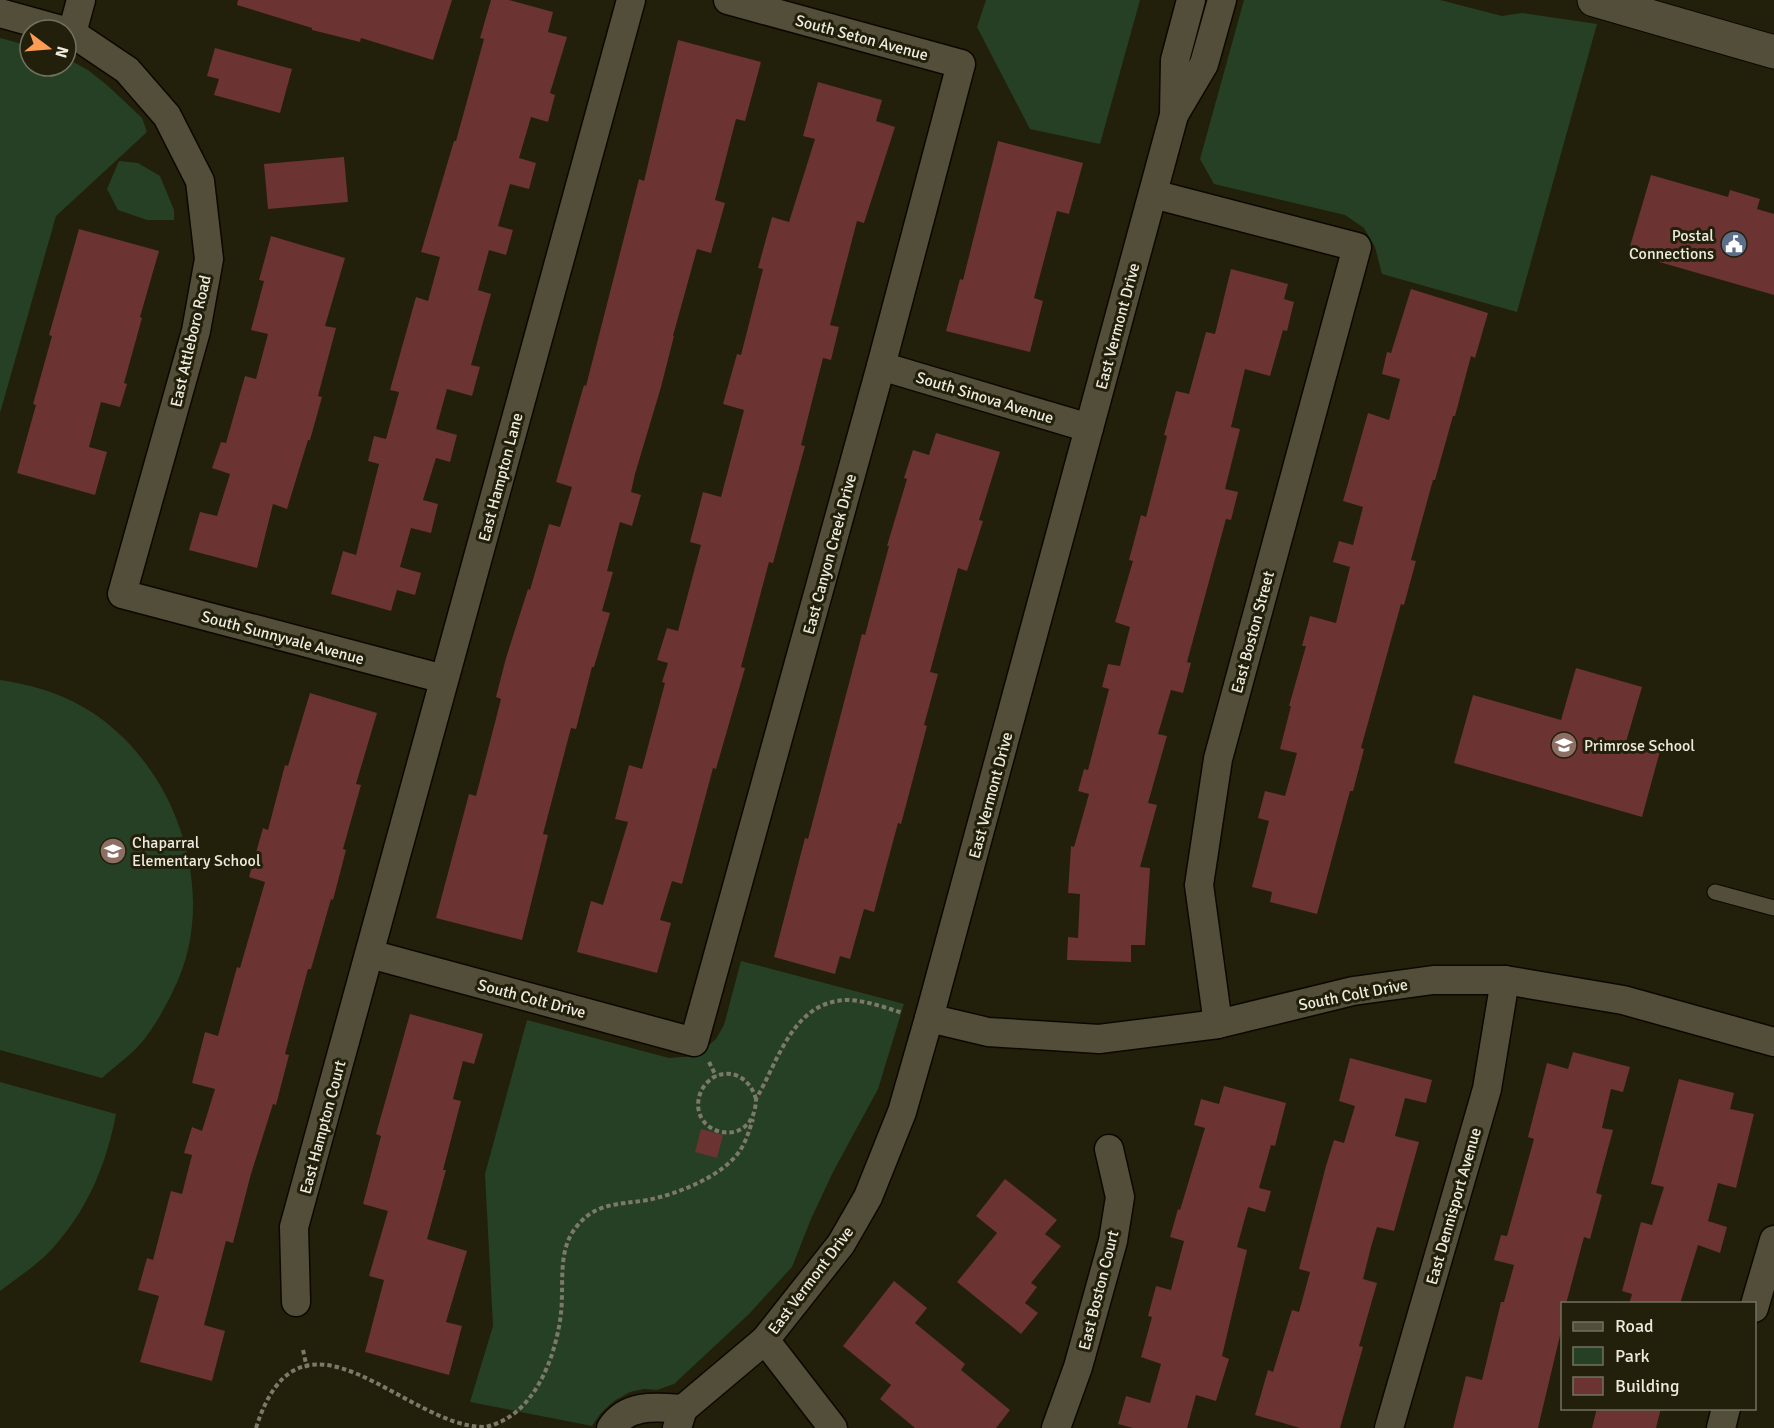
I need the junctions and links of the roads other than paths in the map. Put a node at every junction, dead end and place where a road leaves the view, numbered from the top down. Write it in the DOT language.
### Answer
graph roads {
  1 [pos="81,0"];
  2 [pos="631,0"];
  3 [pos="728,0"];
  4 [pos="1191,0"];
  5 [pos="1222,0"];
  6 [pos="1594,0"];
  7 [pos="1650,8"];
  8 [pos="0,13"];
  9 [pos="18,18"];
  10 [pos="72,18"];
  11 [pos="78,39"];
  12 [pos="1774,52"];
  13 [pos="961,64"];
  14 [pos="1174,115"];
  15 [pos="1153,194"];
  16 [pos="881,366"];
  17 [pos="1089,428"];
  18 [pos="122,594"];
  19 [pos="444,679"];
  20 [pos="1715,892"];
  21 [pos="1774,908"];
  22 [pos="370,954"];
  23 [pos="1505,980"];
  24 [pos="917,1016"];
  25 [pos="1218,1024"];
  26 [pos="694,1042"];
  27 [pos="1774,1042"];
  28 [pos="1109,1149"];
  29 [pos="1774,1240"];
  30 [pos="296,1302"];
  31 [pos="1756,1304"];
  32 [pos="765,1340"];
  33 [pos="1725,1410"];
  34 [pos="680,1419"];
  35 [pos="611,1428"];
  36 [pos="833,1428"];
  37 [pos="1056,1428"];
  38 [pos="1389,1428"];
  39 [pos="1720,1428"];
  1 -- 10 [label="street"];
  2 -- 19 [label="street, East Hampton Lane"];
  3 -- 13 [label="street, South Seton Avenue"];
  4 -- 14 [label="street, East Vermont Drive"];
  5 -- 14 [label="street, East Vermont Drive"];
  6 -- 7 [label="main road"];
  7 -- 12 [label="main road"];
  8 -- 9 [label="street, East Attleboro Road"];
  11 -- 18 [label="street, East Attleboro Road"];
  13 -- 16 [label="street, East Canyon Creek Drive"];
  14 -- 15 [label="street, East Vermont Drive"];
  15 -- 17 [label="street, East Vermont Drive"];
  15 -- 25 [label="street, East Boston Street"];
  16 -- 17 [label="street, South Sinova Avenue"];
  16 -- 26 [label="street, East Canyon Creek Drive"];
  17 -- 24 [label="street, East Vermont Drive"];
  18 -- 19 [label="street, South Sunnyvale Avenue"];
  19 -- 22 [label="street, East Hampton Lane"];
  20 -- 21 [label="lane"];
  22 -- 26 [label="street, South Colt Drive"];
  22 -- 30 [label="street, East Hampton Court"];
  23 -- 25 [label="street, South Colt Drive"];
  23 -- 27 [label="street, South Colt Drive"];
  23 -- 38 [label="street, East Dennisport Avenue"];
  24 -- 25 [label="street, South Colt Drive"];
  24 -- 32 [label="street, East Vermont Drive"];
  28 -- 37 [label="street, East Boston Court"];
  29 -- 31 [label="street"];
  32 -- 34 [label="street, East Vermont Drive"];
  32 -- 36 [label="street"];
  33 -- 39 [label="street"];
  34 -- 35 [label="street, East Vermont Drive"];
}
